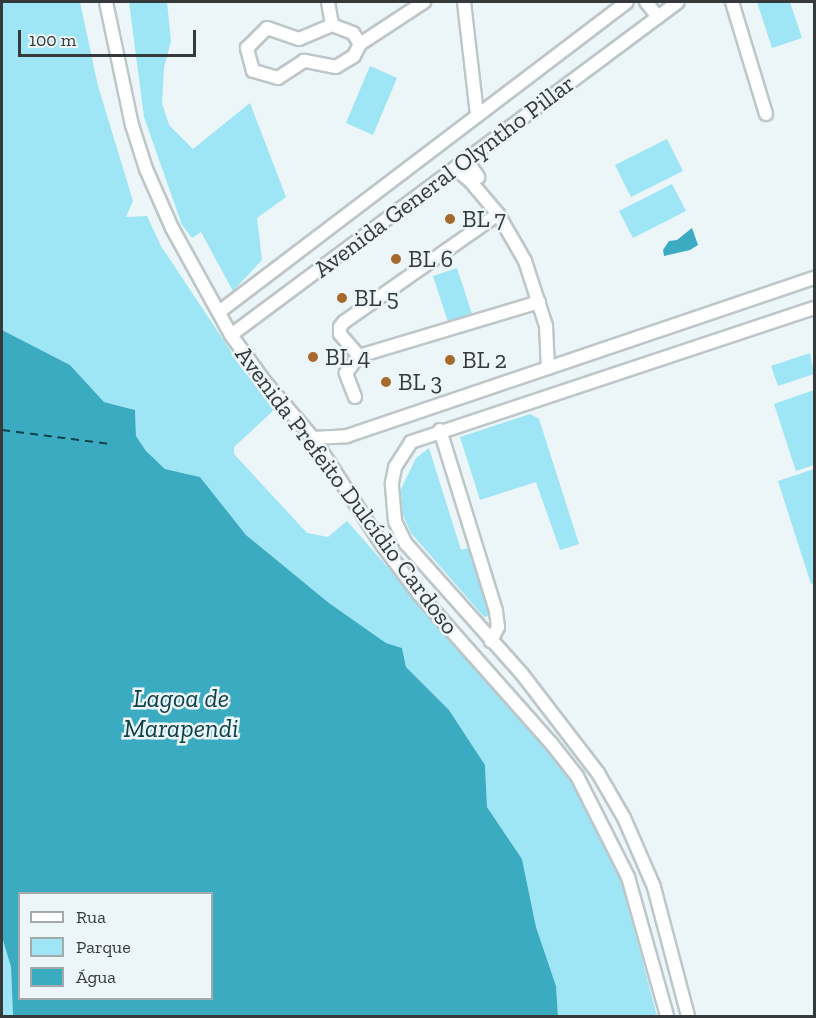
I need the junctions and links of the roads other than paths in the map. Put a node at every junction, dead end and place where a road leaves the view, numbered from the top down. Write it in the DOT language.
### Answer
graph roads {
  1 [pos="106,2"];
  2 [pos="328,2"];
  3 [pos="424,2"];
  4 [pos="451,2"];
  5 [pos="627,2"];
  6 [pos="646,2"];
  7 [pos="678,2"];
  8 [pos="732,2"];
  9 [pos="464,5"];
  10 [pos="658,17"];
  11 [pos="332,25"];
  12 [pos="360,44"];
  13 [pos="766,114"];
  14 [pos="477,115"];
  15 [pos="466,159"];
  16 [pos="455,168"];
  17 [pos="478,177"];
  18 [pos="498,214"];
  19 [pos="814,278"];
  20 [pos="539,302"];
  21 [pos="814,308"];
  22 [pos="219,312"];
  23 [pos="231,335"];
  24 [pos="359,356"];
  25 [pos="548,368"];
  26 [pos="355,397"];
  27 [pos="440,430"];
  28 [pos="313,438"];
  29 [pos="491,641"];
  30 [pos="666,1017"];
  31 [pos="688,1017"];
  1 -- 22 [label="street, Avenida Prefeito Dulcídio Cardoso"];
  2 -- 11 [label="street"];
  3 -- 12 [label="street"];
  4 -- 9 [label="street"];
  5 -- 14 [label="street, Avenida General Olyntho Pillar"];
  6 -- 10 [label="street"];
  7 -- 10 [label="street, Avenida General Olyntho Pillar"];
  8 -- 13 [label="street"];
  9 -- 14 [label="street"];
  10 -- 15 [label="street, Avenida General Olyntho Pillar"];
  11 -- 12 [label="street"];
  11 -- 12 [label="street"];
  14 -- 22 [label="street, Avenida General Olyntho Pillar"];
  15 -- 16 [label="street, Avenida General Olyntho Pillar"];
  15 -- 17 [label="street"];
  16 -- 18 [label="street"];
  16 -- 23 [label="street, Avenida General Olyntho Pillar"];
  18 -- 20 [label="street"];
  18 -- 24 [label="street"];
  19 -- 25 [label="street"];
  20 -- 24 [label="street"];
  20 -- 25 [label="street"];
  21 -- 27 [label="street, Avenida Prefeito Dulcídio Cardoso"];
  22 -- 23 [label="street, Avenida Prefeito Dulcídio Cardoso"];
  23 -- 28 [label="street, Avenida Prefeito Dulcídio Cardoso"];
  24 -- 26 [label="street"];
  25 -- 28 [label="street"];
  27 -- 29 [label="street, Avenida Prefeito Dulcídio Cardoso"];
  27 -- 29 [label="street, Avenida Prefeito Dulcídio Cardoso"];
  28 -- 30 [label="street, Avenida Prefeito Dulcídio Cardoso"];
  29 -- 31 [label="street, Avenida Prefeito Dulcídio Cardoso"];
}
